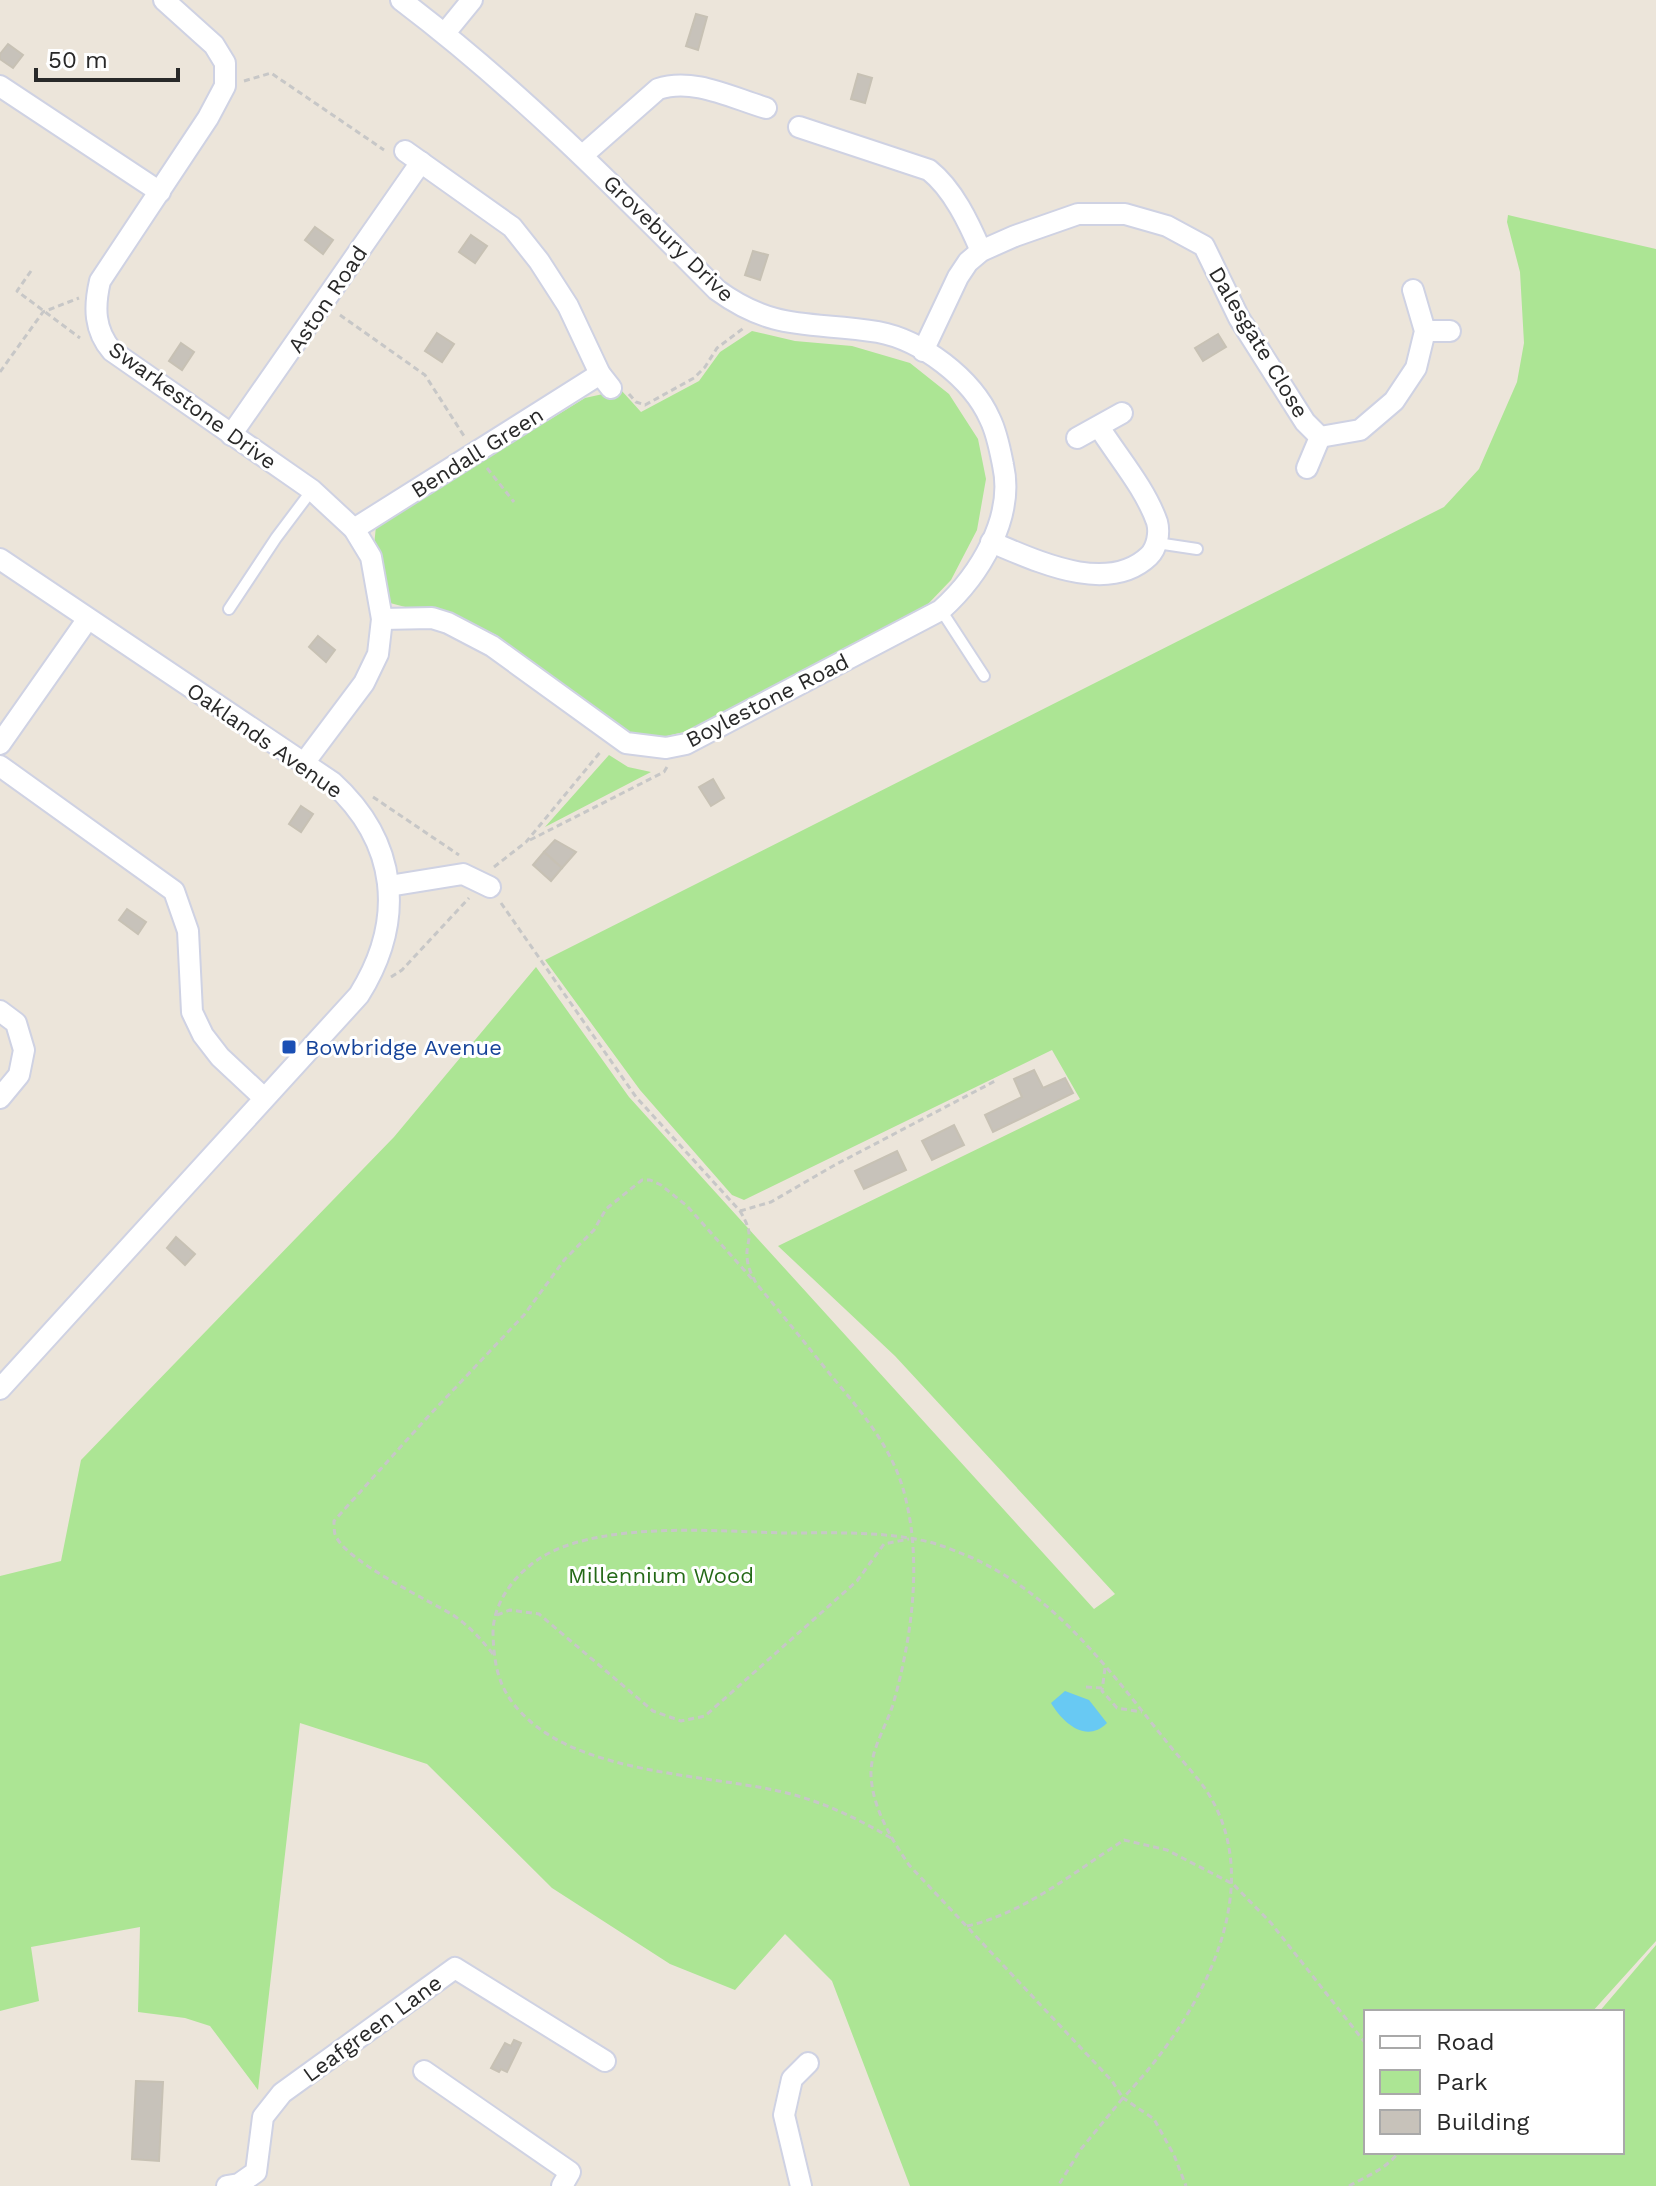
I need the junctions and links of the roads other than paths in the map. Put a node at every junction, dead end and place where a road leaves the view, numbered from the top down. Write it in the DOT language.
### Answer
graph roads {
  1 [pos="164,0"];
  2 [pos="401,0"];
  3 [pos="472,0"];
  4 [pos="445,33"];
  5 [pos="0,86"];
  6 [pos="766,108"];
  7 [pos="799,127"];
  8 [pos="583,155"];
  9 [pos="160,192"];
  10 [pos="981,251"];
  11 [pos="1413,290"];
  12 [pos="1425,331"];
  13 [pos="1450,331"];
  14 [pos="923,351"];
  15 [pos="606,381"];
  16 [pos="1122,413"];
  17 [pos="1099,427"];
  18 [pos="231,435"];
  19 [pos="1320,437"];
  20 [pos="1077,438"];
  21 [pos="1307,468"];
  22 [pos="312,490"];
  23 [pos="354,529"];
  24 [pos="991,542"];
  25 [pos="1157,543"];
  26 [pos="1197,549"];
  27 [pos="0,559"];
  28 [pos="229,609"];
  29 [pos="941,610"];
  30 [pos="382,619"];
  31 [pos="87,620"];
  32 [pos="984,676"];
  33 [pos="4,730"];
  34 [pos="304,763"];
  35 [pos="0,766"];
  36 [pos="486,884"];
  37 [pos="389,886"];
  38 [pos="0,1011"];
  39 [pos="0,1098"];
  40 [pos="264,1098"];
  41 [pos="0,1389"];
  42 [pos="605,2061"];
  43 [pos="808,2063"];
  44 [pos="424,2071"];
  45 [pos="566,2179"];
  46 [pos="227,2186"];
  47 [pos="801,2186"];
  1 -- 9 [label="street"];
  2 -- 4 [label="street, Grovebury Drive"];
  3 -- 4 [label="street"];
  4 -- 8 [label="street, Grovebury Drive"];
  5 -- 9 [label="street"];
  6 -- 8 [label="street"];
  7 -- 10 [label="street"];
  8 -- 14 [label="street, Grovebury Drive"];
  9 -- 18 [label="street, Swarkestone Drive"];
  10 -- 14 [label="street, Dalesgate Close"];
  10 -- 19 [label="street, Dalesgate Close"];
  11 -- 12 [label="street"];
  12 -- 13 [label="street"];
  12 -- 19 [label="street, Dalesgate Close"];
  14 -- 24 [label="street, Grovebury Drive"];
  15 -- 18 [label="street, Aston Road"];
  15 -- 23 [label="street, Bendall Green"];
  16 -- 17 [label="street"];
  17 -- 20 [label="street"];
  17 -- 25 [label="street"];
  18 -- 22 [label="street, Swarkestone Drive"];
  19 -- 21 [label="street"];
  22 -- 23 [label="street, Swarkestone Drive"];
  22 -- 28 [label="lane"];
  23 -- 30 [label="street, Swarkestone Drive"];
  24 -- 25 [label="street"];
  24 -- 29 [label="street, Grovebury Drive"];
  25 -- 26 [label="lane"];
  27 -- 31 [label="street, Oaklands Avenue"];
  29 -- 30 [label="street, Boylestone Road"];
  29 -- 32 [label="lane"];
  30 -- 34 [label="street, Swarkestone Drive"];
  31 -- 33 [label="street"];
  31 -- 34 [label="street, Oaklands Avenue"];
  34 -- 37 [label="street, Oaklands Avenue"];
  35 -- 40 [label="street"];
  36 -- 37 [label="street"];
  37 -- 40 [label="street, Oaklands Avenue"];
  38 -- 39 [label="street"];
  40 -- 41 [label="street, Oaklands Avenue"];
  42 -- 46 [label="street, Leafgreen Lane"];
  43 -- 47 [label="street"];
  44 -- 45 [label="street"];
}
